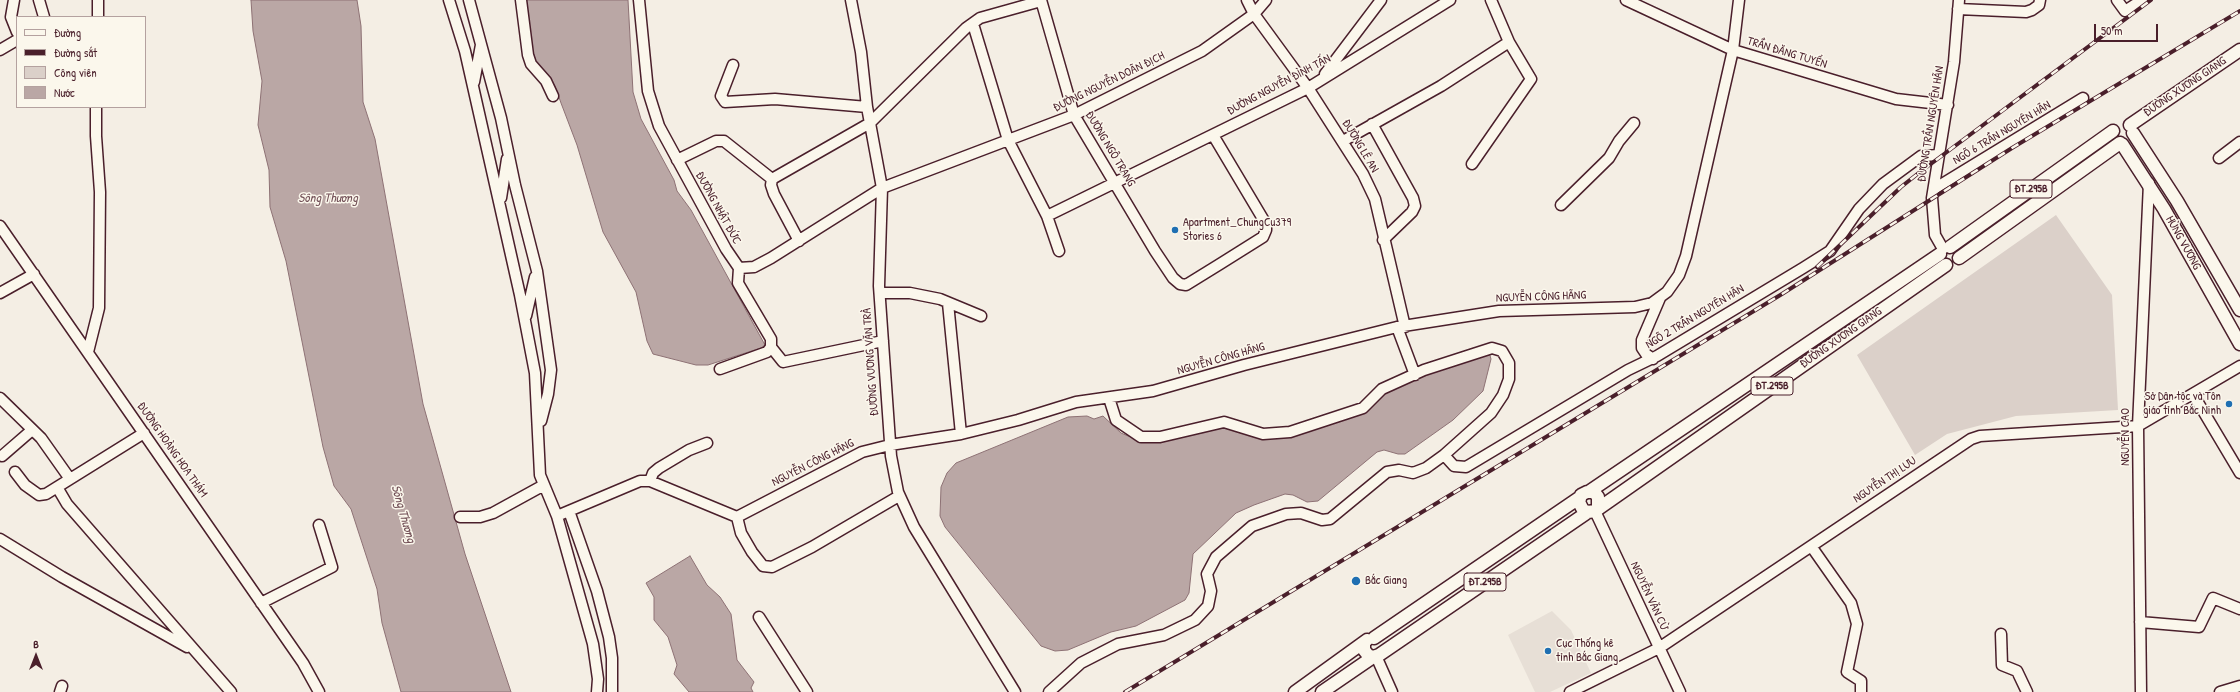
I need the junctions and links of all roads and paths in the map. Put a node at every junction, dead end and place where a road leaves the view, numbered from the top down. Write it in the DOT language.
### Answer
graph roads {
  1 [pos="14,0"];
  2 [pos="40,0"];
  3 [pos="98,0"];
  4 [pos="449,0"];
  5 [pos="469,0"];
  6 [pos="522,0"];
  7 [pos="639,0"];
  8 [pos="851,0"];
  9 [pos="1041,0"];
  10 [pos="1247,0"];
  11 [pos="1266,0"];
  12 [pos="1381,0"];
  13 [pos="1448,0"];
  14 [pos="1491,0"];
  15 [pos="1626,0"];
  16 [pos="1738,0"];
  17 [pos="2040,0"];
  18 [pos="2118,0"];
  19 [pos="2142,0"];
  20 [pos="1959,4"];
  21 [pos="1254,14"];
  22 [pos="44,16"];
  23 [pos="98,16"];
  24 [pos="973,24"];
  25 [pos="16,30"];
  26 [pos="16,41"];
  27 [pos="482,41"];
  28 [pos="1509,42"];
  29 [pos="0,50"];
  30 [pos="1733,50"];
  31 [pos="2240,50"];
  32 [pos="733,65"];
  33 [pos="1322,79"];
  34 [pos="473,86"];
  35 [pos="1308,88"];
  36 [pos="553,96"];
  37 [pos="2083,98"];
  38 [pos="1948,105"];
  39 [pos="867,107"];
  40 [pos="96,108"];
  41 [pos="1074,115"];
  42 [pos="870,123"];
  43 [pos="1634,123"];
  44 [pos="1372,124"];
  45 [pos="2131,129"];
  46 [pos="2113,131"];
  47 [pos="1213,135"];
  48 [pos="1008,140"];
  49 [pos="1343,141"];
  50 [pos="2240,142"];
  51 [pos="2121,143"];
  52 [pos="508,152"];
  53 [pos="1939,155"];
  54 [pos="2219,158"];
  55 [pos="677,160"];
  56 [pos="1472,164"];
  57 [pos="772,179"];
  58 [pos="1115,183"];
  59 [pos="2149,183"];
  60 [pos="882,188"];
  61 [pos="1934,189"];
  62 [pos="2177,200"];
  63 [pos="500,204"];
  64 [pos="1561,205"];
  65 [pos="2164,209"];
  66 [pos="1048,216"];
  67 [pos="0,226"];
  68 [pos="1383,240"];
  69 [pos="799,241"];
  70 [pos="1944,250"];
  71 [pos="1058,251"];
  72 [pos="1958,258"];
  73 [pos="1946,265"];
  74 [pos="739,268"];
  75 [pos="537,271"];
  76 [pos="34,274"];
  77 [pos="0,293"];
  78 [pos="880,293"];
  79 [pos="1661,296"];
  80 [pos="948,303"];
  81 [pos="2240,310"];
  82 [pos="981,316"];
  83 [pos="525,322"];
  84 [pos="1401,327"];
  85 [pos="883,341"];
  86 [pos="2240,344"];
  87 [pos="771,347"];
  88 [pos="88,352"];
  89 [pos="1653,358"];
  90 [pos="2240,366"];
  91 [pos="720,369"];
  92 [pos="1415,375"];
  93 [pos="2193,394"];
  94 [pos="0,398"];
  95 [pos="1109,398"];
  96 [pos="2138,426"];
  97 [pos="539,429"];
  98 [pos="32,430"];
  99 [pos="144,433"];
  100 [pos="961,434"];
  101 [pos="707,443"];
  102 [pos="890,445"];
  103 [pos="1444,455"];
  104 [pos="2,456"];
  105 [pos="15,472"];
  106 [pos="2240,473"];
  107 [pos="70,479"];
  108 [pos="650,481"];
  109 [pos="544,485"];
  110 [pos="57,487"];
  111 [pos="1590,492"];
  112 [pos="899,496"];
  113 [pos="1579,498"];
  114 [pos="1594,510"];
  115 [pos="569,511"];
  116 [pos="557,516"];
  117 [pos="460,517"];
  118 [pos="737,517"];
  119 [pos="320,525"];
  120 [pos="0,539"];
  121 [pos="1811,546"];
  122 [pos="261,603"];
  123 [pos="2240,609"];
  124 [pos="759,617"];
  125 [pos="2140,622"];
  126 [pos="2001,634"];
  127 [pos="1369,641"];
  128 [pos="1659,648"];
  129 [pos="194,651"];
  130 [pos="1377,655"];
  131 [pos="2240,686"];
  132 [pos="231,692"];
  133 [pos="319,692"];
  134 [pos="597,692"];
  135 [pos="612,692"];
  136 [pos="807,692"];
  137 [pos="1015,692"];
  138 [pos="1049,692"];
  139 [pos="1296,692"];
  140 [pos="1322,692"];
  141 [pos="1392,692"];
  142 [pos="1570,692"];
  143 [pos="1680,692"];
  144 [pos="1861,692"];
  145 [pos="2028,692"];
  146 [pos="2141,692"];
  147 [pos="2220,692"];
  1 -- 25 [label="street"];
  2 -- 22 [label="street"];
  3 -- 23 [label="street"];
  4 -- 34 [label="street"];
  5 -- 27 [label="street"];
  6 -- 36 [label="street"];
  7 -- 55 [label="street, ĐƯỜNG NHẬT ĐỨC"];
  8 -- 39 [label="street, ĐƯỜNG VƯƠNG VĂN TRÀ"];
  9 -- 24 [label="street"];
  9 -- 41 [label="street, ĐƯỜNG NGÔ TRANG"];
  10 -- 21 [label="street, ĐƯỜNG LÊ AN"];
  11 -- 21 [label="street, ĐƯỜNG NGUYỄN DOÃN ĐỊCH"];
  12 -- 33 [label="street"];
  13 -- 33 [label="street, ĐƯỜNG NGUYỄN ĐÌNH TẤN"];
  14 -- 28 [label="street"];
  15 -- 30 [label="street, TRẦN ĐĂNG TUYỂN"];
  16 -- 30 [label="street, NGUYỄN CÔNG HÃNG"];
  17 -- 20 [label="street"];
  18 -- 19 [label="street"];
  20 -- 38 [label="street, ĐƯỜNG TRẦN NGUYÊN HÃN"];
  21 -- 35 [label="street, ĐƯỜNG LÊ AN"];
  21 -- 41 [label="street, ĐƯỜNG NGUYỄN DOÃN ĐỊCH"];
  24 -- 42 [label="street"];
  24 -- 48 [label="street"];
  26 -- 29 [label="street"];
  27 -- 34 [label="street"];
  27 -- 52 [label="street"];
  28 -- 44 [label="street"];
  28 -- 56 [label="street"];
  30 -- 38 [label="street, TRẦN ĐĂNG TUYỂN"];
  30 -- 79 [label="street, NGUYỄN CÔNG HÃNG"];
  31 -- 45 [label="main road, ĐƯỜNG XƯƠNG GIANG / ĐT.295B"];
  32 -- 39 [label="street"];
  33 -- 35 [label="street, ĐƯỜNG NGUYỄN ĐÌNH TẤN"];
  34 -- 63 [label="street"];
  35 -- 47 [label="street, ĐƯỜNG NGUYỄN ĐÌNH TẤN"];
  35 -- 49 [label="street, ĐƯỜNG LÊ AN"];
  37 -- 61 [label="street, NGÕ 6 TRẦN NGUYÊN HÃN"];
  38 -- 53 [label="street, ĐƯỜNG TRẦN NGUYÊN HÃN"];
  39 -- 42 [label="street, ĐƯỜNG VƯƠNG VĂN TRÀ"];
  40 -- 88 [label="street"];
  41 -- 48 [label="street, ĐƯỜNG NGUYỄN DOÃN ĐỊCH"];
  41 -- 58 [label="street, ĐƯỜNG NGÔ TRANG"];
  42 -- 57 [label="street"];
  42 -- 60 [label="street, ĐƯỜNG VƯƠNG VĂN TRÀ"];
  43 -- 64 [label="street"];
  44 -- 49 [label="street"];
  44 -- 68 [label="street"];
  45 -- 46 [label="main road, ĐT.295B"];
  45 -- 51 [label="main road, ĐT.295B"];
  45 -- 62 [label="main road, HÙNG VƯƠNG"];
  46 -- 51 [label="main road"];
  46 -- 70 [label="main road, ĐƯỜNG XƯƠNG GIANG / ĐT.295B"];
  47 -- 58 [label="street, ĐƯỜNG NGUYỄN ĐÌNH TẤN"];
  47 -- 58 [label="street, ĐƯỜNG NGÔ TRANG"];
  48 -- 60 [label="street, ĐƯỜNG NGUYỄN DOÃN ĐỊCH"];
  48 -- 66 [label="street"];
  49 -- 68 [label="street, ĐƯỜNG LÊ AN"];
  50 -- 54 [label="street"];
  51 -- 59 [label="main road, HÙNG VƯƠNG"];
  51 -- 72 [label="main road, ĐT.295B"];
  52 -- 63 [label="street"];
  52 -- 75 [label="street"];
  53 -- 61 [label="street, ĐƯỜNG TRẦN NGUYÊN HÃN"];
  53 -- 89 [label="street, NGÕ 2 TRẦN NGUYÊN HÃN"];
  55 -- 57 [label="street"];
  55 -- 74 [label="street, ĐƯỜNG NHẬT ĐỨC"];
  57 -- 69 [label="street"];
  58 -- 66 [label="street, ĐƯỜNG NGUYỄN ĐÌNH TẤN"];
  59 -- 65 [label="main road, HÙNG VƯƠNG"];
  59 -- 96 [label="street, NGUYỄN CAO"];
  60 -- 69 [label="street"];
  60 -- 78 [label="street, ĐƯỜNG VƯƠNG VĂN TRÀ"];
  61 -- 70 [label="street, ĐƯỜNG TRẦN NGUYÊN HÃN"];
  62 -- 65 [label="main road"];
  62 -- 81 [label="main road, HÙNG VƯƠNG"];
  63 -- 83 [label="street"];
  65 -- 86 [label="main road, HÙNG VƯƠNG"];
  66 -- 71 [label="street"];
  67 -- 76 [label="street, ĐƯỜNG HOÀNG HOA THÁM"];
  68 -- 84 [label="street, ĐƯỜNG LÊ AN"];
  69 -- 74 [label="street"];
  70 -- 72 [label="main road"];
  70 -- 73 [label="main road"];
  70 -- 111 [label="main road, ĐƯỜNG XƯƠNG GIANG / ĐT.295B"];
  72 -- 73 [label="main road"];
  73 -- 114 [label="main road, ĐƯỜNG XƯƠNG GIANG / ĐT.295B"];
  74 -- 87 [label="street"];
  75 -- 83 [label="street"];
  75 -- 97 [label="street"];
  76 -- 77 [label="street"];
  76 -- 88 [label="street, ĐƯỜNG HOÀNG HOA THÁM"];
  78 -- 80 [label="street"];
  78 -- 85 [label="street, ĐƯỜNG VƯƠNG VĂN TRÀ"];
  79 -- 84 [label="street, NGUYỄN CÔNG HÃNG"];
  79 -- 89 [label="street"];
  80 -- 82 [label="street"];
  80 -- 100 [label="street"];
  83 -- 97 [label="street"];
  84 -- 92 [label="street, ĐƯỜNG LÊ AN"];
  84 -- 95 [label="street, NGUYỄN CÔNG HÃNG"];
  85 -- 87 [label="street"];
  85 -- 102 [label="street, ĐƯỜNG VƯƠNG VĂN TRÀ"];
  87 -- 91 [label="street"];
  88 -- 99 [label="street, ĐƯỜNG HOÀNG HOA THÁM"];
  89 -- 103 [label="street, NGÕ 2 TRẦN NGUYÊN HÃN"];
  90 -- 93 [label="street, NGUYỄN THỊ LƯU"];
  92 -- 95 [label="street"];
  92 -- 103 [label="street"];
  93 -- 96 [label="street, NGUYỄN THỊ LƯU"];
  93 -- 106 [label="street"];
  94 -- 98 [label="street"];
  95 -- 100 [label="street, NGUYỄN CÔNG HÃNG"];
  96 -- 121 [label="street, NGUYỄN THỊ LƯU"];
  96 -- 125 [label="street, NGUYỄN CAO"];
  97 -- 109 [label="street"];
  98 -- 104 [label="street"];
  98 -- 107 [label="street"];
  99 -- 107 [label="street"];
  99 -- 122 [label="street, ĐƯỜNG HOÀNG HOA THÁM"];
  100 -- 102 [label="street, NGUYỄN CÔNG HÃNG"];
  101 -- 108 [label="street"];
  102 -- 112 [label="street, ĐƯỜNG VƯƠNG VĂN TRÀ"];
  102 -- 118 [label="street, NGUYỄN CÔNG HÃNG"];
  103 -- 138 [label="street"];
  105 -- 110 [label="street"];
  107 -- 110 [label="street"];
  108 -- 115 [label="street"];
  108 -- 118 [label="street"];
  109 -- 116 [label="street"];
  109 -- 117 [label="street"];
  110 -- 129 [label="street"];
  111 -- 113 [label="main road, ĐT.295B"];
  111 -- 114 [label="main road"];
  112 -- 118 [label="street"];
  112 -- 137 [label="street, ĐƯỜNG VƯƠNG VĂN TRÀ"];
  113 -- 114 [label="main road"];
  113 -- 127 [label="main road, ĐT.295B"];
  114 -- 128 [label="street, NGUYỄN VĂN CỪ"];
  114 -- 130 [label="main road, ĐƯỜNG XƯƠNG GIANG / ĐT.295B"];
  115 -- 116 [label="street"];
  115 -- 135 [label="street"];
  116 -- 134 [label="street"];
  119 -- 122 [label="street"];
  120 -- 129 [label="street"];
  121 -- 128 [label="street, NGUYỄN THỊ LƯU"];
  121 -- 144 [label="street"];
  122 -- 133 [label="street, ĐƯỜNG HOÀNG HOA THÁM"];
  123 -- 125 [label="street"];
  124 -- 136 [label="street"];
  125 -- 146 [label="street, NGUYỄN CAO"];
  126 -- 145 [label="street"];
  127 -- 130 [label="main road"];
  127 -- 130 [label="main road"];
  127 -- 139 [label="main road, ĐT.295B"];
  128 -- 142 [label="street, NGUYỄN THỊ LƯU"];
  128 -- 143 [label="street, NGUYỄN VĂN CỪ"];
  129 -- 132 [label="street"];
  130 -- 140 [label="main road, ĐƯỜNG XƯƠNG GIANG / ĐT.295B"];
  130 -- 141 [label="street"];
  131 -- 147 [label="street"];
}
